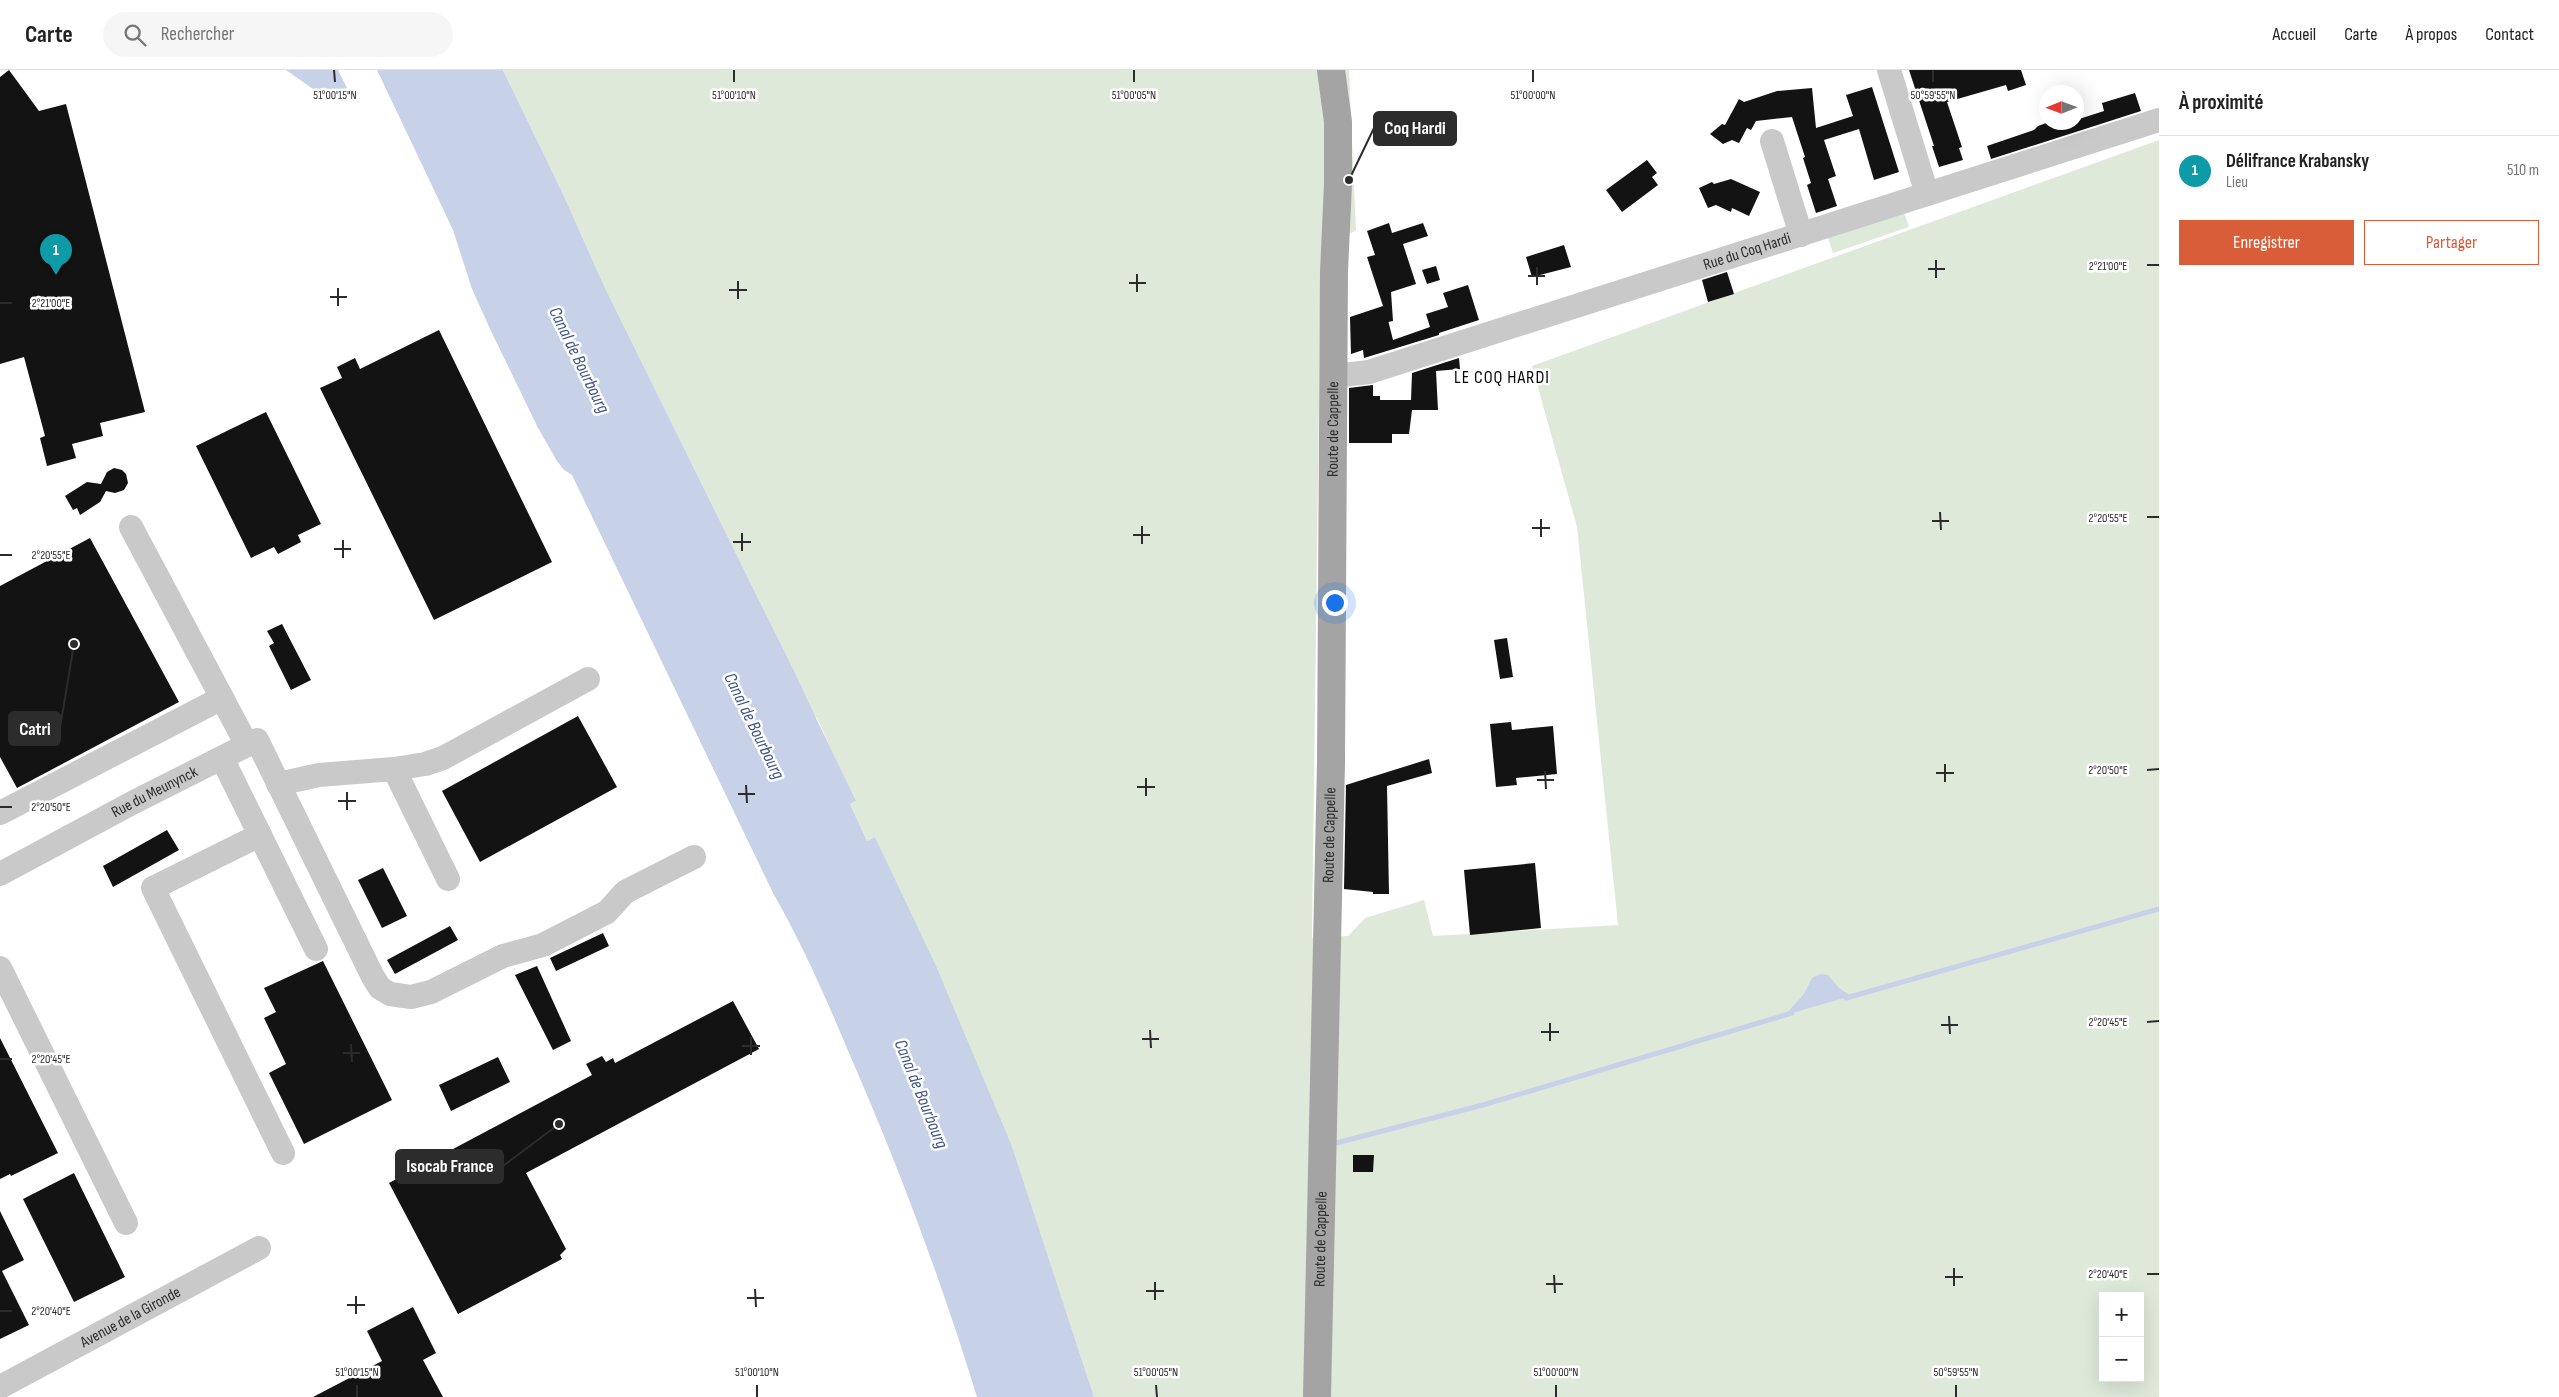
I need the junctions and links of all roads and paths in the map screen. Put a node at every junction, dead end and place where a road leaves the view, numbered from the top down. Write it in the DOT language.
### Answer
graph roads {
  1 [pos="1316,70"];
  2 [pos="1331,70"];
  3 [pos="1889,70"];
  4 [pos="2159,120"];
  5 [pos="1772,141"];
  6 [pos="1927,194"];
  7 [pos="1801,235"];
  8 [pos="1334,271"];
  9 [pos="1334,376"];
  10 [pos="131,527"];
  11 [pos="588,679"];
  12 [pos="222,698"];
  13 [pos="252,743"];
  14 [pos="222,758"];
  15 [pos="394,769"];
  16 [pos="278,784"];
  17 [pos="0,813"];
  18 [pos="260,835"];
  19 [pos="694,857"];
  20 [pos="0,874"];
  21 [pos="448,879"];
  22 [pos="316,949"];
  23 [pos="0,968"];
  24 [pos="283,1153"];
  25 [pos="126,1223"];
  26 [pos="259,1248"];
  27 [pos="0,1386"];
  28 [pos="1318,1397"];
  1 -- 8 [label="main road, Route de Cappelle"];
  2 -- 8 [label="main road, Route de Cappelle"];
  3 -- 6 [label="street"];
  4 -- 6 [label="street, Rue du Coq Hardi"];
  5 -- 7 [label="street"];
  6 -- 7 [label="street, Rue du Coq Hardi"];
  7 -- 9 [label="street, Rue du Coq Hardi"];
  8 -- 9 [label="main road, Route de Cappelle"];
  9 -- 28 [label="main road, Route de Cappelle"];
  10 -- 12 [label="street"];
  11 -- 15 [label="street"];
  12 -- 13 [label="street"];
  12 -- 17 [label="street"];
  13 -- 14 [label="street, Rue du Meunynck"];
  13 -- 16 [label="street"];
  14 -- 18 [label="street"];
  14 -- 20 [label="street, Rue du Meunynck"];
  15 -- 16 [label="street"];
  15 -- 21 [label="street"];
  16 -- 19 [label="street"];
  18 -- 22 [label="street"];
  18 -- 24 [label="street"];
  23 -- 25 [label="street"];
  26 -- 27 [label="street, Avenue de la Gironde"];
}
